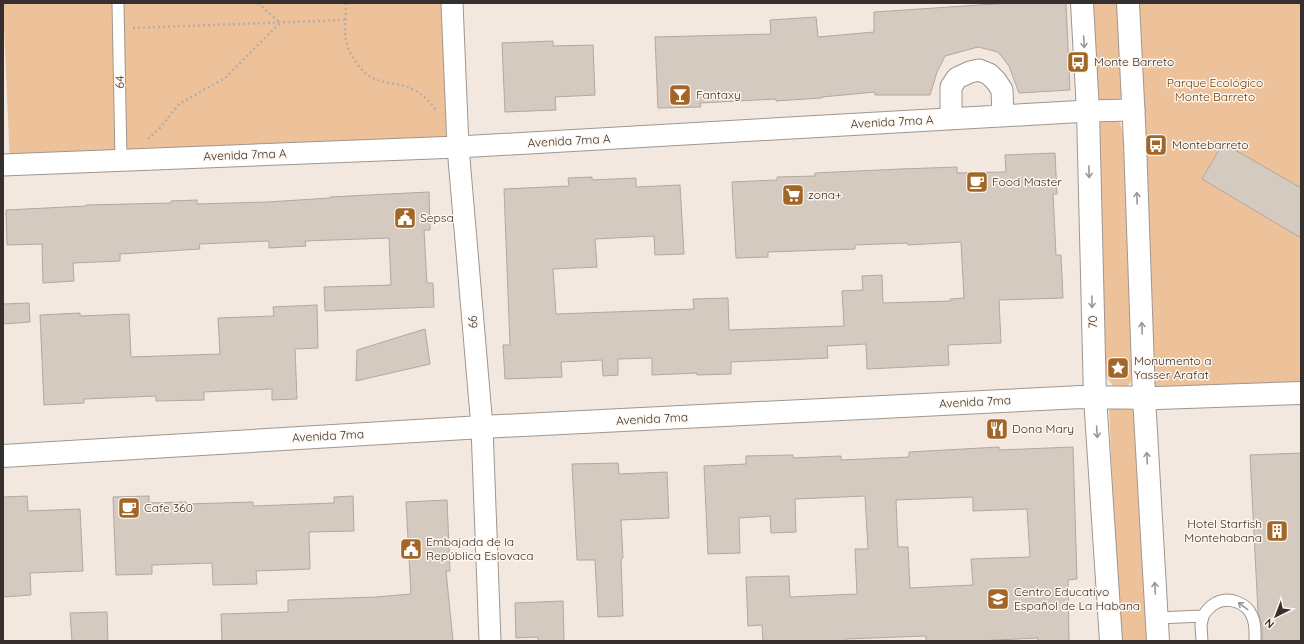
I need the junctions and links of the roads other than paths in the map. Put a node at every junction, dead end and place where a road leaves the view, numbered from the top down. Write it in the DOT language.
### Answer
graph roads {
  1 [pos="118,3"];
  2 [pos="452,3"];
  3 [pos="1082,3"];
  4 [pos="1128,3"];
  5 [pos="1134,110"];
  6 [pos="1088,111"];
  7 [pos="1003,116"];
  8 [pos="951,119"];
  9 [pos="458,147"];
  10 [pos="121,160"];
  11 [pos="3,165"];
  12 [pos="1301,393"];
  13 [pos="1095,397"];
  14 [pos="1144,397"];
  15 [pos="482,427"];
  16 [pos="3,456"];
  17 [pos="1203,616"];
  18 [pos="1156,618"];
  19 [pos="490,641"];
  20 [pos="1111,641"];
  21 [pos="1158,641"];
  22 [pos="1202,641"];
  23 [pos="1256,641"];
  1 -- 10 [label="lane, 64"];
  2 -- 9 [label="street, 66"];
  3 -- 6 [label="main road, 70, one-way"];
  4 -- 5 [label="main road"];
  5 -- 6 [label="street, Avenida 7ma A"];
  14 -- 5 [label="main road, one-way"];
  6 -- 7 [label="street, Avenida 7ma A"];
  6 -- 13 [label="main road, 70, one-way"];
  7 -- 8 [label="street, Avenida 7ma A"];
  7 -- 8 [label="street"];
  8 -- 9 [label="street, Avenida 7ma A"];
  9 -- 10 [label="street, Avenida 7ma A"];
  9 -- 15 [label="street, 66"];
  10 -- 11 [label="street, Avenida 7ma A"];
  12 -- 14 [label="main road, Avenida 7ma"];
  13 -- 14 [label="main road, Avenida 7ma"];
  13 -- 15 [label="main road, Avenida 7ma"];
  13 -- 20 [label="main road, 70, one-way"];
  18 -- 14 [label="main road, one-way"];
  15 -- 16 [label="main road, Avenida 7ma"];
  15 -- 19 [label="street, 66"];
  17 -- 18 [label="lane"];
  17 -- 22 [label="lane"];
  23 -- 17 [label="lane, one-way"];
  18 -- 21 [label="main road"];
}
